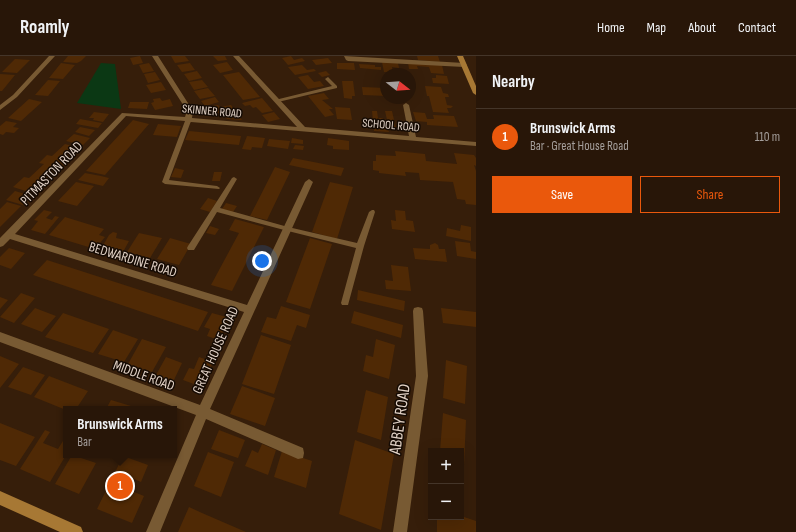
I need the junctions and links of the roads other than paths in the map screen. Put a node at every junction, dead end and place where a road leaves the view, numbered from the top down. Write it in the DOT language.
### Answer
graph roads {
  1 [pos="52,56"];
  2 [pos="155,56"];
  3 [pos="236,56"];
  4 [pos="347,56"];
  5 [pos="460,56"];
  6 [pos="392,58"];
  7 [pos="464,65"];
  8 [pos="328,79"];
  9 [pos="476,93"];
  10 [pos="278,100"];
  11 [pos="406,105"];
  12 [pos="0,108"];
  13 [pos="120,119"];
  14 [pos="188,121"];
  15 [pos="303,129"];
  16 [pos="413,138"];
  17 [pos="476,144"];
  18 [pos="234,179"];
  19 [pos="309,182"];
  20 [pos="217,188"];
  21 [pos="216,209"];
  22 [pos="372,212"];
  23 [pos="288,230"];
  24 [pos="9,235"];
  25 [pos="0,244"];
  26 [pos="360,246"];
  27 [pos="191,248"];
  28 [pos="345,303"];
  29 [pos="249,310"];
  30 [pos="418,311"];
  31 [pos="0,338"];
  32 [pos="203,412"];
  33 [pos="298,453"];
  34 [pos="0,498"];
  35 [pos="76,532"];
  36 [pos="153,532"];
  37 [pos="400,532"];
  1 -- 12 [label="street"];
  2 -- 14 [label="street"];
  3 -- 10 [label="street"];
  4 -- 6 [label="street"];
  5 -- 7 [label="main road"];
  6 -- 7 [label="street"];
  7 -- 9 [label="main road"];
  8 -- 10 [label="lane"];
  10 -- 15 [label="street"];
  11 -- 16 [label="street"];
  13 -- 14 [label="street, SKINNER ROAD"];
  13 -- 24 [label="street, PITMASTON ROAD"];
  14 -- 15 [label="street, SKINNER ROAD"];
  14 -- 20 [label="lane"];
  15 -- 16 [label="street, SCHOOL ROAD"];
  16 -- 17 [label="street, SCHOOL ROAD"];
  18 -- 21 [label="lane"];
  19 -- 23 [label="street, GREAT HOUSE ROAD"];
  21 -- 23 [label="lane"];
  21 -- 27 [label="lane"];
  22 -- 26 [label="lane"];
  23 -- 26 [label="lane"];
  23 -- 29 [label="street, GREAT HOUSE ROAD"];
  24 -- 25 [label="street, PITMASTON ROAD"];
  24 -- 29 [label="street, BEDWARDINE ROAD"];
  26 -- 28 [label="lane"];
  29 -- 32 [label="street, GREAT HOUSE ROAD"];
  30 -- 37 [label="street, ABBEY ROAD"];
  31 -- 32 [label="street, MIDDLE ROAD"];
  32 -- 33 [label="street, MIDDLE ROAD"];
  32 -- 36 [label="street, GREAT HOUSE ROAD"];
  34 -- 35 [label="main road"];
}
